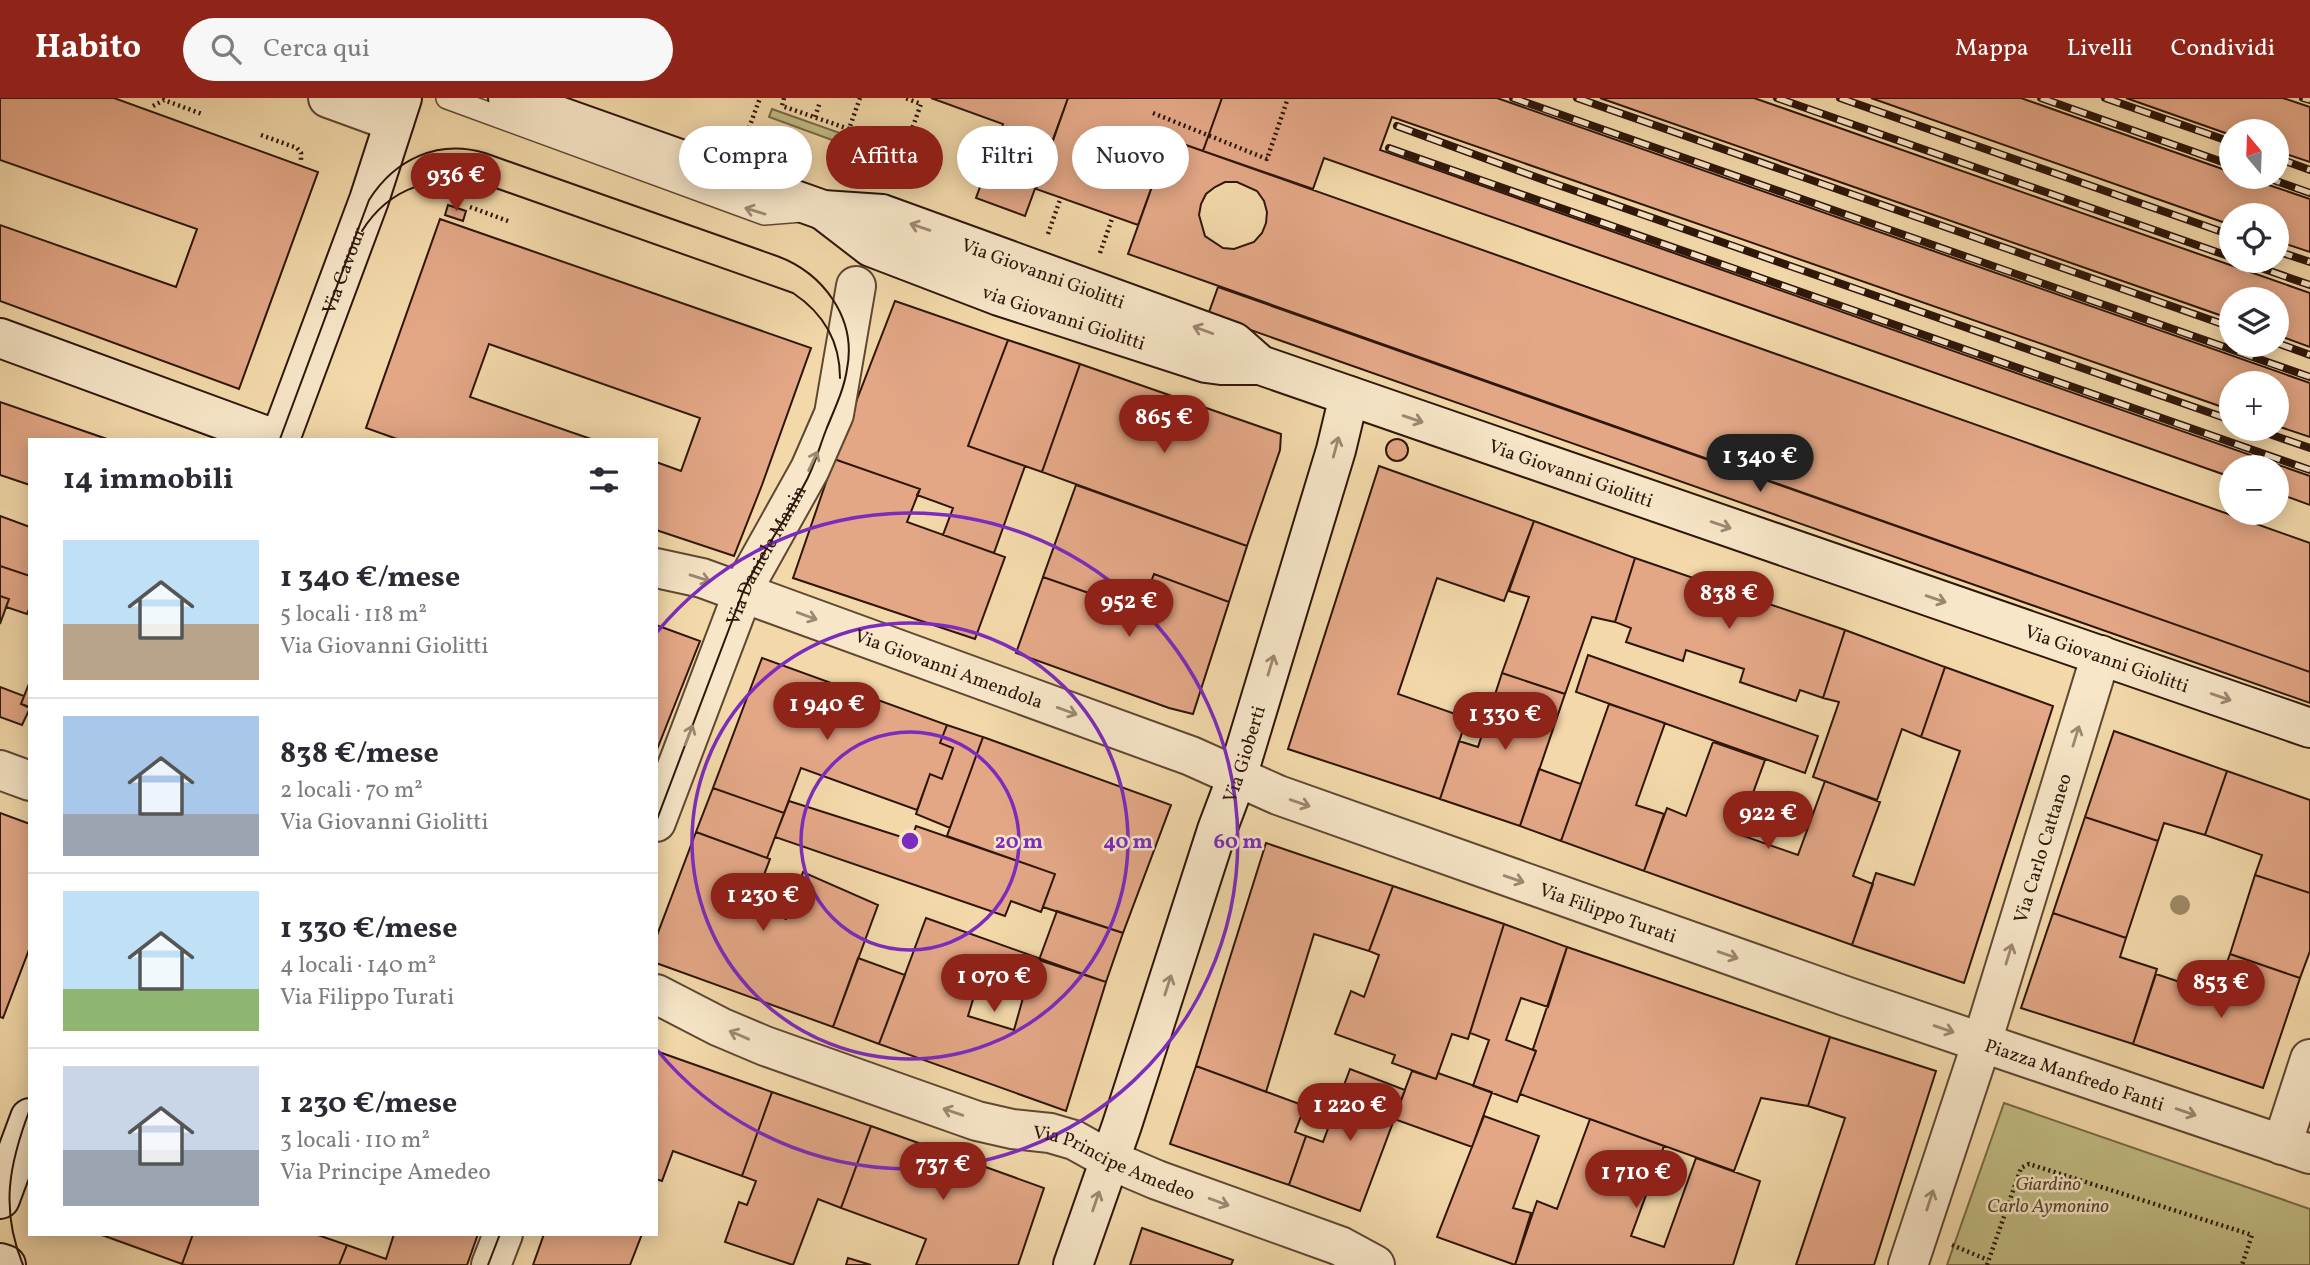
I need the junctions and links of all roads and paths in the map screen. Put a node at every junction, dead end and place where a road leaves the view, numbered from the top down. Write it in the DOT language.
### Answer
graph roads {
  1 [pos="328,98"];
  2 [pos="447,98"];
  3 [pos="508,98"];
  4 [pos="760,98"];
  5 [pos="784,98"];
  6 [pos="860,98"];
  7 [pos="905,98"];
  8 [pos="1288,98"];
  9 [pos="820,102"];
  10 [pos="153,106"];
  11 [pos="398,110"];
  12 [pos="1153,113"];
  13 [pos="202,114"];
  14 [pos="814,117"];
  15 [pos="750,126"];
  16 [pos="261,135"];
  17 [pos="302,161"];
  18 [pos="1061,197"];
  19 [pos="470,206"];
  20 [pos="823,209"];
  21 [pos="882,214"];
  22 [pos="1113,216"];
  23 [pos="508,221"];
  24 [pos="1046,238"];
  25 [pos="1098,258"];
  26 [pos="856,286"];
  27 [pos="0,338"];
  28 [pos="1349,396"];
  29 [pos="274,438"];
  30 [pos="277,438"];
  31 [pos="658,568"];
  32 [pos="743,592"];
  33 [pos="2101,655"];
  34 [pos="2310,728"];
  35 [pos="0,770"];
  36 [pos="1237,777"];
  37 [pos="28,780"];
  38 [pos="658,816"];
  39 [pos="658,995"];
  40 [pos="1982,1042"];
  41 [pos="2310,1059"];
  42 [pos="28,1123"];
  43 [pos="2296,1150"];
  44 [pos="1110,1160"];
  45 [pos="0,1199"];
  46 [pos="502,1236"];
  47 [pos="1944,1242"];
  48 [pos="1987,1262"];
  49 [pos="0,1263"];
  50 [pos="6,1265"];
  51 [pos="491,1265"];
  52 [pos="1073,1265"];
  53 [pos="1375,1265"];
  54 [pos="1908,1265"];
  55 [pos="2242,1265"];
  1 -- 11 [label="street"];
  20 -- 2 [label="lane, one-way"];
  3 -- 20 [label="street, Via Giovanni Giolitti"];
  4 -- 15 [label="path"];
  5 -- 14 [label="path"];
  6 -- 14 [label="path"];
  7 -- 21 [label="path"];
  8 -- 12 [label="path"];
  9 -- 14 [label="path"];
  10 -- 13 [label="path"];
  11 -- 30 [label="street, Via Cavour"];
  16 -- 17 [label="path"];
  18 -- 24 [label="path"];
  19 -- 23 [label="path"];
  20 -- 21 [label="street, Via Giovanni Giolitti"];
  28 -- 21 [label="street, Via Giovanni Giolitti, one-way"];
  22 -- 25 [label="path"];
  32 -- 26 [label="street, Via Daniele Manin, one-way"];
  27 -- 29 [label="street"];
  28 -- 33 [label="street, Via Giovanni Giolitti, one-way"];
  36 -- 28 [label="street, Via Gioberti, one-way"];
  31 -- 32 [label="street, Via Giovanni Amendola, one-way"];
  32 -- 36 [label="street, Via Giovanni Amendola, one-way"];
  38 -- 32 [label="street, Via Daniele Manin, one-way"];
  33 -- 34 [label="street, Via Giovanni Giolitti, one-way"];
  40 -- 33 [label="street, Via Carlo Cattaneo, one-way"];
  35 -- 37 [label="street"];
  36 -- 40 [label="street, Via Filippo Turati, one-way"];
  44 -- 36 [label="street, Via Gioberti, one-way"];
  44 -- 39 [label="street, Via Principe Amedeo, one-way"];
  40 -- 43 [label="street, Piazza Manfredo Fanti, one-way"];
  54 -- 40 [label="street, Piazza Manfredo Fanti, one-way"];
  41 -- 43 [label="street"];
  42 -- 45 [label="street"];
  52 -- 44 [label="street, Via Gioberti, one-way"];
  44 -- 53 [label="street, Via Principe Amedeo, one-way"];
  46 -- 51 [label="street"];
  47 -- 48 [label="path"];
  48 -- 55 [label="path"];
  49 -- 50 [label="street"];
}
